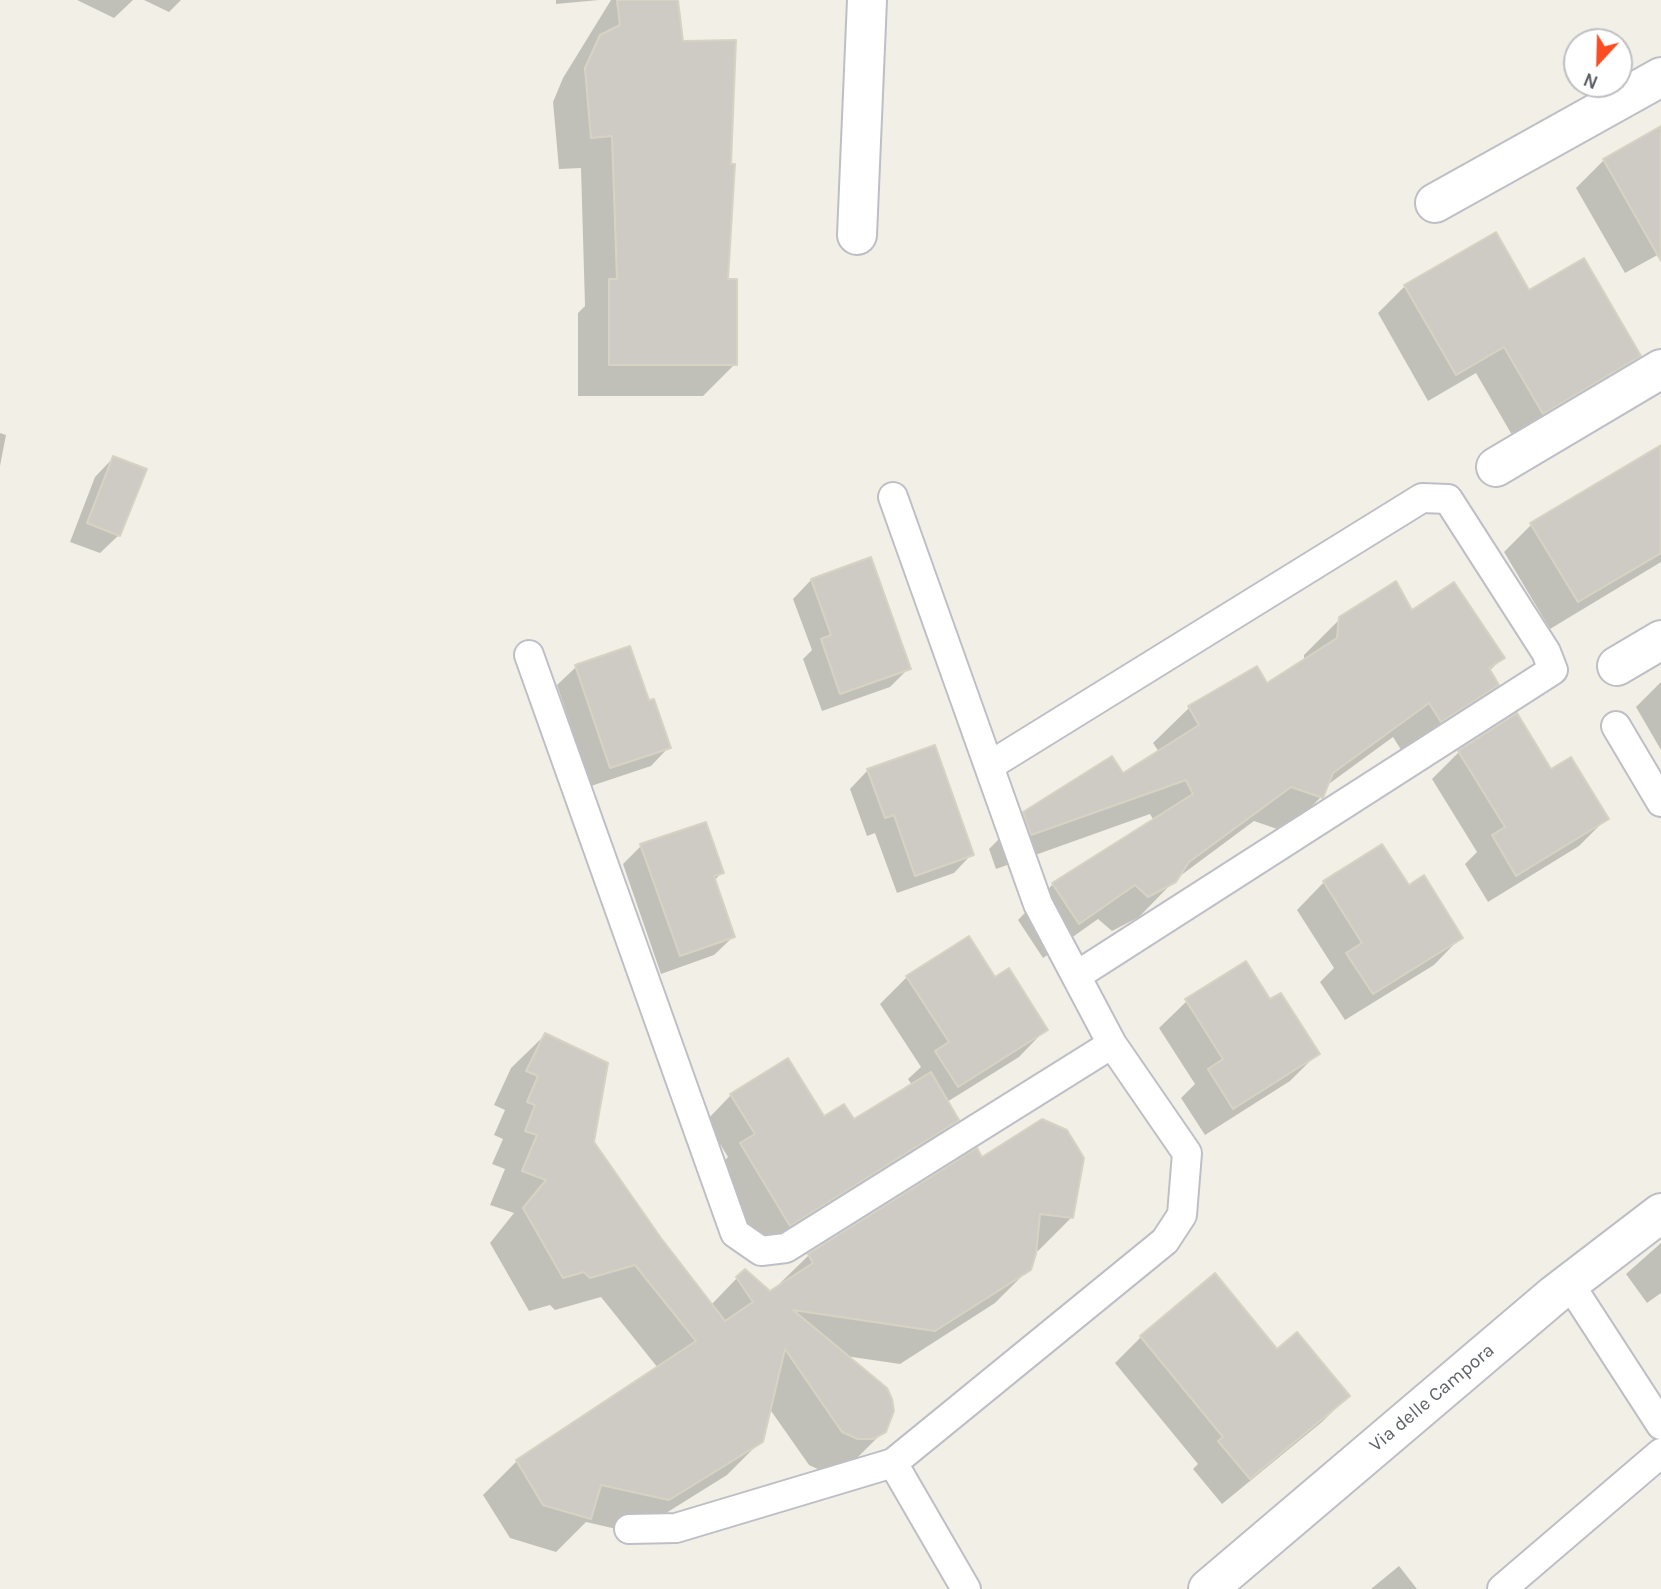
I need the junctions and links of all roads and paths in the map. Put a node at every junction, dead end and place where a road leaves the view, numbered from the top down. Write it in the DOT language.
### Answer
graph roads {
  1 [pos="867,0"];
  2 [pos="1661,77"];
  3 [pos="1435,203"];
  4 [pos="857,235"];
  5 [pos="1661,369"];
  6 [pos="1496,467"];
  7 [pos="893,497"];
  8 [pos="1661,640"];
  9 [pos="529,655"];
  10 [pos="1617,666"];
  11 [pos="1616,726"];
  12 [pos="989,766"];
  13 [pos="1661,802"];
  14 [pos="1076,976"];
  15 [pos="1112,1044"];
  16 [pos="1661,1213"];
  17 [pos="1569,1283"];
  18 [pos="1661,1425"];
  19 [pos="1661,1453"];
  20 [pos="892,1463"];
  21 [pos="629,1529"];
  22 [pos="965,1589"];
  23 [pos="1208,1589"];
  24 [pos="1502,1589"];
  1 -- 4 [label="street"];
  2 -- 3 [label="street"];
  5 -- 6 [label="street"];
  7 -- 12 [label="lane"];
  8 -- 10 [label="street"];
  9 -- 15 [label="lane"];
  11 -- 13 [label="lane"];
  12 -- 14 [label="lane"];
  12 -- 14 [label="lane"];
  14 -- 15 [label="lane"];
  15 -- 20 [label="lane"];
  16 -- 17 [label="street, Via delle Campora"];
  17 -- 18 [label="lane"];
  17 -- 23 [label="street, Via delle Campora"];
  19 -- 24 [label="lane"];
  20 -- 21 [label="lane"];
  20 -- 22 [label="lane"];
}
